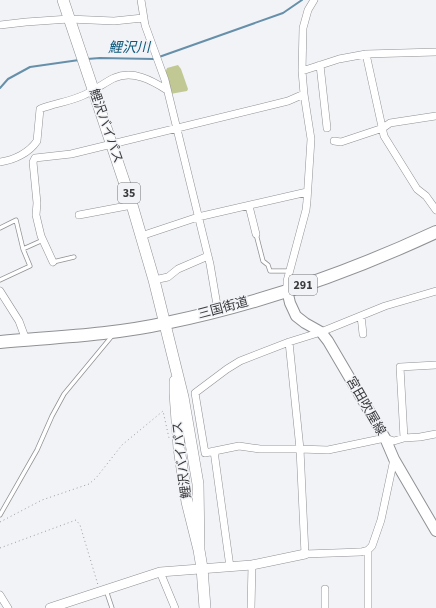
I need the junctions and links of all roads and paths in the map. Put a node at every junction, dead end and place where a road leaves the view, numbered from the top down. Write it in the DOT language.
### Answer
graph roads {
  1 [pos="63,0"];
  2 [pos="141,0"];
  3 [pos="314,0"];
  4 [pos="143,18"];
  5 [pos="69,19"];
  6 [pos="0,25"];
  7 [pos="436,52"];
  8 [pos="366,54"];
  9 [pos="320,65"];
  10 [pos="302,71"];
  11 [pos="94,90"];
  12 [pos="167,90"];
  13 [pos="304,94"];
  14 [pos="436,116"];
  15 [pos="327,128"];
  16 [pos="383,128"];
  17 [pos="176,129"];
  18 [pos="334,141"];
  19 [pos="113,144"];
  20 [pos="0,162"];
  21 [pos="307,192"];
  22 [pos="132,205"];
  23 [pos="249,206"];
  24 [pos="436,210"];
  25 [pos="78,215"];
  26 [pos="198,217"];
  27 [pos="0,228"];
  28 [pos="436,232"];
  29 [pos="256,234"];
  30 [pos="141,236"];
  31 [pos="43,240"];
  32 [pos="23,248"];
  33 [pos="208,256"];
  34 [pos="74,257"];
  35 [pos="53,262"];
  36 [pos="290,271"];
  37 [pos="0,280"];
  38 [pos="154,280"];
  39 [pos="287,290"];
  40 [pos="0,291"];
  41 [pos="436,291"];
  42 [pos="218,311"];
  43 [pos="361,316"];
  44 [pos="165,323"];
  45 [pos="115,332"];
  46 [pos="321,332"];
  47 [pos="363,334"];
  48 [pos="26,340"];
  49 [pos="0,342"];
  50 [pos="289,342"];
  51 [pos="436,365"];
  52 [pos="436,434"];
  53 [pos="385,438"];
  54 [pos="404,438"];
  55 [pos="170,439"];
  56 [pos="300,448"];
  57 [pos="214,451"];
  58 [pos="394,459"];
  59 [pos="0,515"];
  60 [pos="0,522"];
  61 [pos="436,531"];
  62 [pos="0,548"];
  63 [pos="368,550"];
  64 [pos="305,554"];
  65 [pos="252,565"];
  66 [pos="230,567"];
  67 [pos="202,568"];
  68 [pos="160,572"];
  69 [pos="325,589"];
  70 [pos="103,590"];
  71 [pos="0,595"];
  72 [pos="8,608"];
  73 [pos="50,608"];
  74 [pos="112,608"];
  75 [pos="175,608"];
  76 [pos="205,608"];
  77 [pos="251,608"];
  78 [pos="325,608"];
  79 [pos="368,608"];
  1 -- 5 [label="main road, 鯉沢バイパス / 35"];
  2 -- 4 [label="street"];
  3 -- 10 [label="street"];
  4 -- 5 [label="street"];
  4 -- 12 [label="street"];
  5 -- 6 [label="street"];
  5 -- 11 [label="main road, 鯉沢バイパス / 35"];
  7 -- 8 [label="street"];
  8 -- 9 [label="street"];
  8 -- 16 [label="street"];
  9 -- 10 [label="street"];
  9 -- 15 [label="street"];
  10 -- 13 [label="street"];
  11 -- 12 [label="street"];
  11 -- 19 [label="main road, 鯉沢バイパス / 35"];
  11 -- 20 [label="street"];
  12 -- 17 [label="street"];
  13 -- 17 [label="street"];
  13 -- 21 [label="street"];
  14 -- 16 [label="street"];
  16 -- 18 [label="street"];
  16 -- 24 [label="street"];
  17 -- 19 [label="street"];
  17 -- 26 [label="street"];
  19 -- 22 [label="main road, 鯉沢バイパス / 35"];
  19 -- 31 [label="street"];
  21 -- 23 [label="street"];
  21 -- 36 [label="street"];
  22 -- 25 [label="street"];
  22 -- 30 [label="main road, 鯉沢バイパス / 35"];
  23 -- 26 [label="street"];
  23 -- 29 [label="street"];
  26 -- 30 [label="street"];
  26 -- 33 [label="street"];
  27 -- 32 [label="lane"];
  28 -- 39 [label="highway, 三国街道 / 291"];
  29 -- 36 [label="lane"];
  30 -- 38 [label="main road, 鯉沢バイパス / 35"];
  31 -- 32 [label="lane"];
  31 -- 35 [label="street"];
  32 -- 37 [label="lane"];
  33 -- 38 [label="street"];
  33 -- 42 [label="street"];
  34 -- 35 [label="lane"];
  36 -- 39 [label="street"];
  38 -- 44 [label="main road, 鯉沢バイパス / 35"];
  39 -- 42 [label="highway, 三国街道 / 291"];
  39 -- 46 [label="main road, 宮田吹屋線"];
  40 -- 48 [label="street"];
  41 -- 43 [label="street"];
  42 -- 44 [label="highway, 三国街道 / 291"];
  43 -- 46 [label="street"];
  43 -- 47 [label="street"];
  44 -- 45 [label="highway, 三国街道 / 291"];
  44 -- 67 [label="main road, 鯉沢バイパス / 35"];
  45 -- 48 [label="highway, 三国街道 / 291"];
  45 -- 59 [label="lane"];
  46 -- 50 [label="street"];
  46 -- 53 [label="main road, 宮田吹屋線"];
  48 -- 49 [label="highway, 三国街道 / 291"];
  50 -- 56 [label="street"];
  50 -- 57 [label="street"];
  51 -- 54 [label="street"];
  52 -- 54 [label="street"];
  53 -- 54 [label="street"];
  53 -- 56 [label="street"];
  53 -- 58 [label="main road, 宮田吹屋線"];
  55 -- 60 [label="path"];
  56 -- 57 [label="street"];
  56 -- 64 [label="street"];
  57 -- 66 [label="street"];
  58 -- 61 [label="main road, 宮田吹屋線"];
  58 -- 63 [label="street"];
  62 -- 70 [label="path"];
  63 -- 64 [label="street"];
  63 -- 79 [label="street"];
  64 -- 65 [label="street"];
  65 -- 66 [label="street"];
  65 -- 77 [label="street"];
  66 -- 67 [label="street"];
  67 -- 68 [label="street"];
  67 -- 76 [label="main road, 鯉沢バイパス / 35"];
  68 -- 70 [label="street"];
  68 -- 75 [label="street"];
  69 -- 78 [label="street"];
  70 -- 73 [label="street"];
  70 -- 74 [label="lane"];
  71 -- 72 [label="street"];
}
